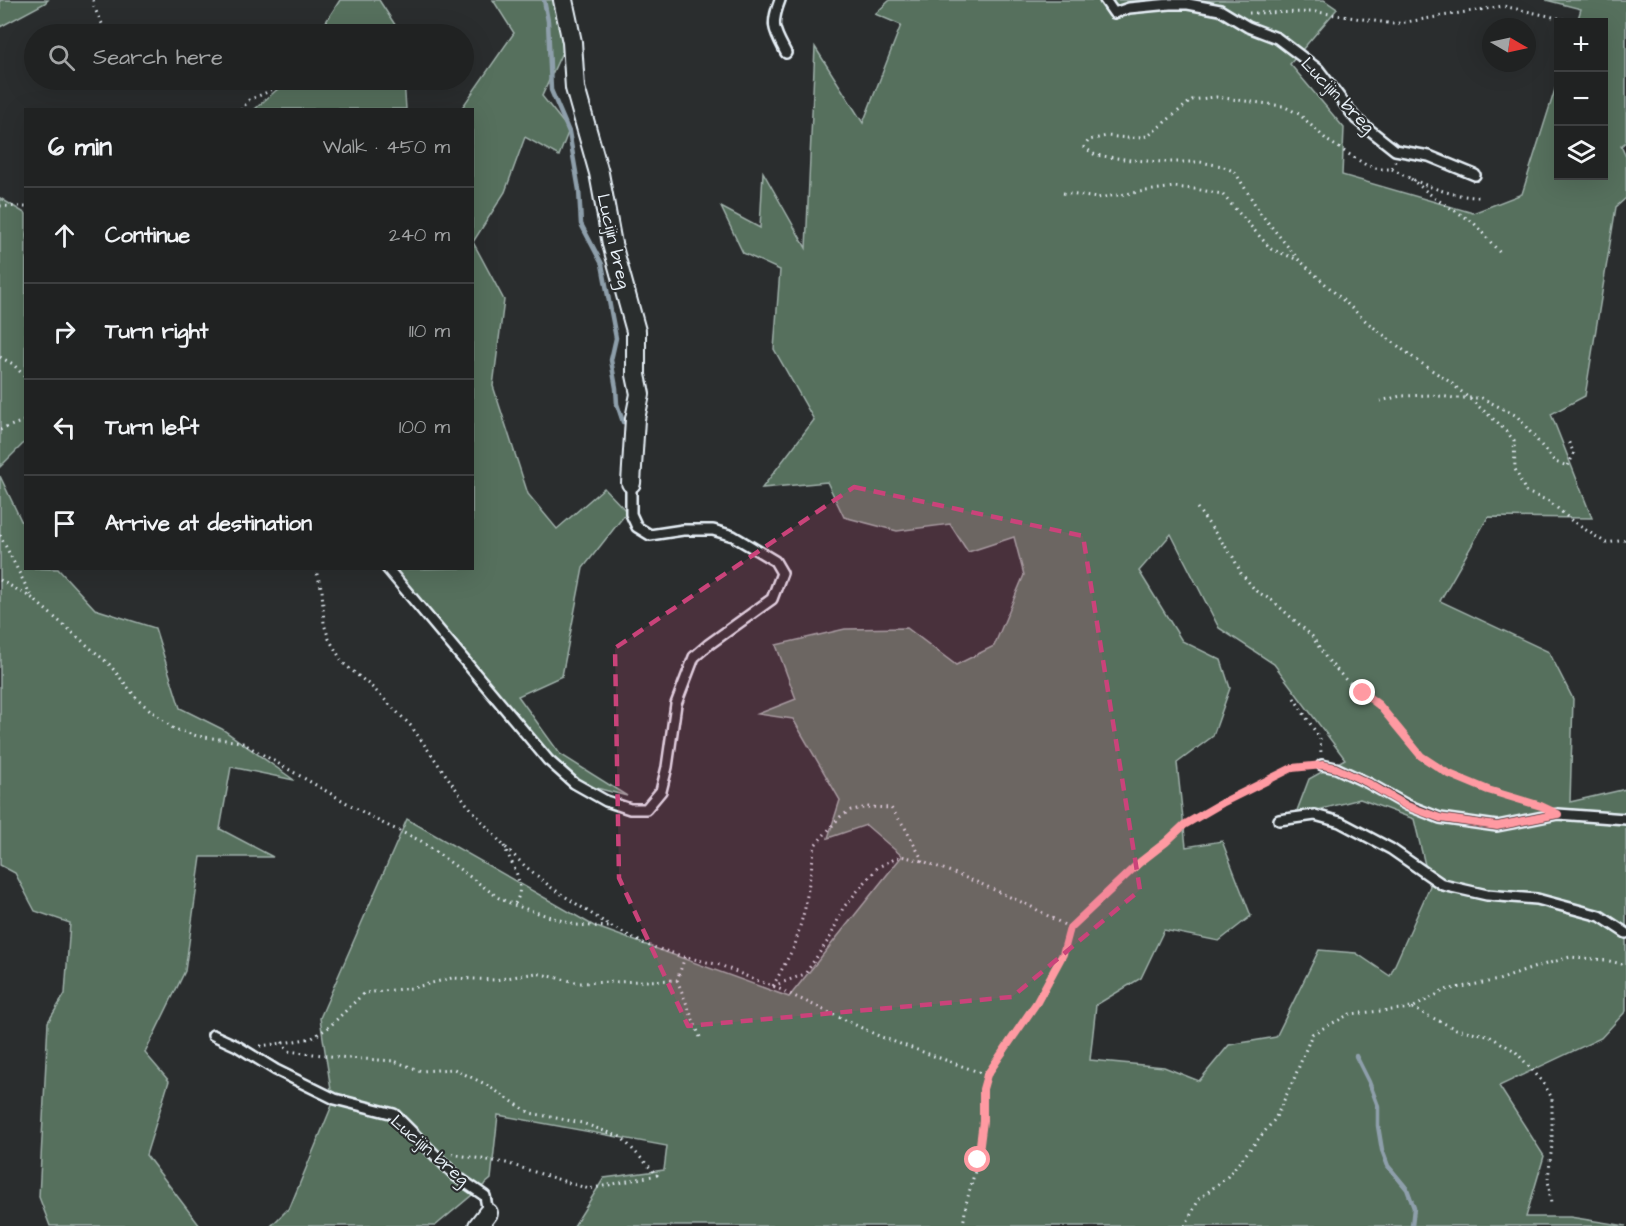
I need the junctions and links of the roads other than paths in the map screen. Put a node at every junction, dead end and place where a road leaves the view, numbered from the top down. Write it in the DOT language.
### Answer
graph roads {
  1 [pos="563,0"];
  2 [pos="780,0"];
  3 [pos="1105,0"];
  4 [pos="786,53"];
  5 [pos="1475,175"];
  6 [pos="631,483"];
  7 [pos="389,570"];
  8 [pos="1323,765"];
  9 [pos="1624,818"];
  10 [pos="1279,820"];
  11 [pos="1626,933"];
  12 [pos="213,1035"];
  13 [pos="483,1219"];
  1 -- 6 [label="street, Lucijin breg"];
  2 -- 4 [label="lane"];
  3 -- 5 [label="lane, Lucijin breg"];
  6 -- 7 [label="lane"];
  8 -- 9 [label="lane"];
  10 -- 11 [label="lane"];
  12 -- 13 [label="lane, Lucijin breg"];
}
